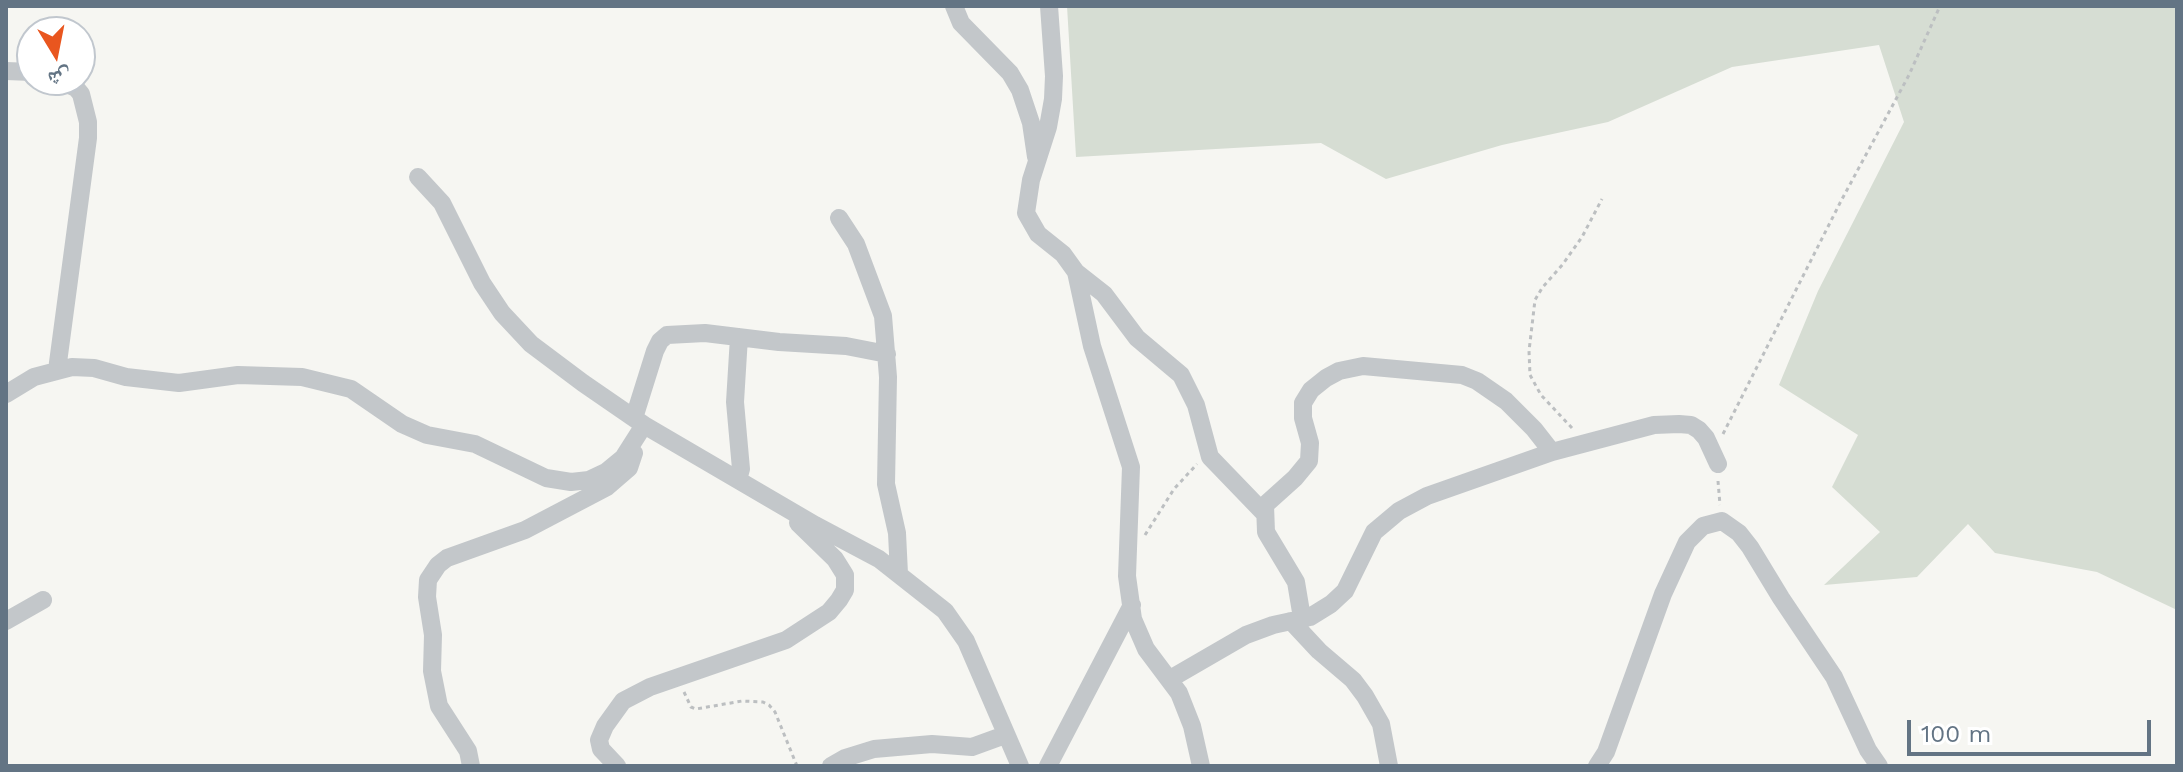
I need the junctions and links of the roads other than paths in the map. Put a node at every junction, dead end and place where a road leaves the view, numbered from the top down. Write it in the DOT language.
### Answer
graph roads {
  1 [pos="954,6"];
  2 [pos="1049,6"];
  3 [pos="82,96"];
  4 [pos="1036,162"];
  5 [pos="418,177"];
  6 [pos="839,218"];
  7 [pos="1076,272"];
  8 [pos="739,337"];
  9 [pos="887,354"];
  10 [pos="57,370"];
  11 [pos="6,394"];
  12 [pos="639,421"];
  13 [pos="635,442"];
  14 [pos="1552,452"];
  15 [pos="1718,464"];
  16 [pos="738,480"];
  17 [pos="770,499"];
  18 [pos="1264,513"];
  19 [pos="899,574"];
  20 [pos="43,600"];
  21 [pos="1132,605"];
  22 [pos="1297,620"];
  23 [pos="6,621"];
  24 [pos="1170,679"];
  25 [pos="1005,735"];
  26 [pos="1603,761"];
  27 [pos="471,766"];
  28 [pos="617,766"];
  29 [pos="831,766"];
  30 [pos="1020,766"];
  31 [pos="1048,766"];
  32 [pos="1201,766"];
  33 [pos="1389,766"];
  34 [pos="1879,766"];
  1 -- 4 [label="street"];
  2 -- 4 [label="street"];
  3 -- 10 [label="street"];
  4 -- 7 [label="street"];
  5 -- 12 [label="street"];
  6 -- 9 [label="street"];
  7 -- 18 [label="street"];
  7 -- 21 [label="street"];
  8 -- 9 [label="street"];
  8 -- 12 [label="street"];
  8 -- 16 [label="street"];
  9 -- 19 [label="street"];
  10 -- 11 [label="street"];
  10 -- 13 [label="street"];
  12 -- 13 [label="street"];
  12 -- 16 [label="street"];
  13 -- 27 [label="street"];
  14 -- 15 [label="street"];
  14 -- 18 [label="street"];
  14 -- 22 [label="street"];
  16 -- 17 [label="street"];
  17 -- 19 [label="street"];
  17 -- 28 [label="street"];
  18 -- 22 [label="street"];
  19 -- 25 [label="street"];
  20 -- 23 [label="street"];
  21 -- 24 [label="street"];
  21 -- 31 [label="street"];
  22 -- 24 [label="street"];
  22 -- 33 [label="street"];
  24 -- 32 [label="street"];
  25 -- 29 [label="street"];
  25 -- 30 [label="street"];
  26 -- 34 [label="street"];
}
